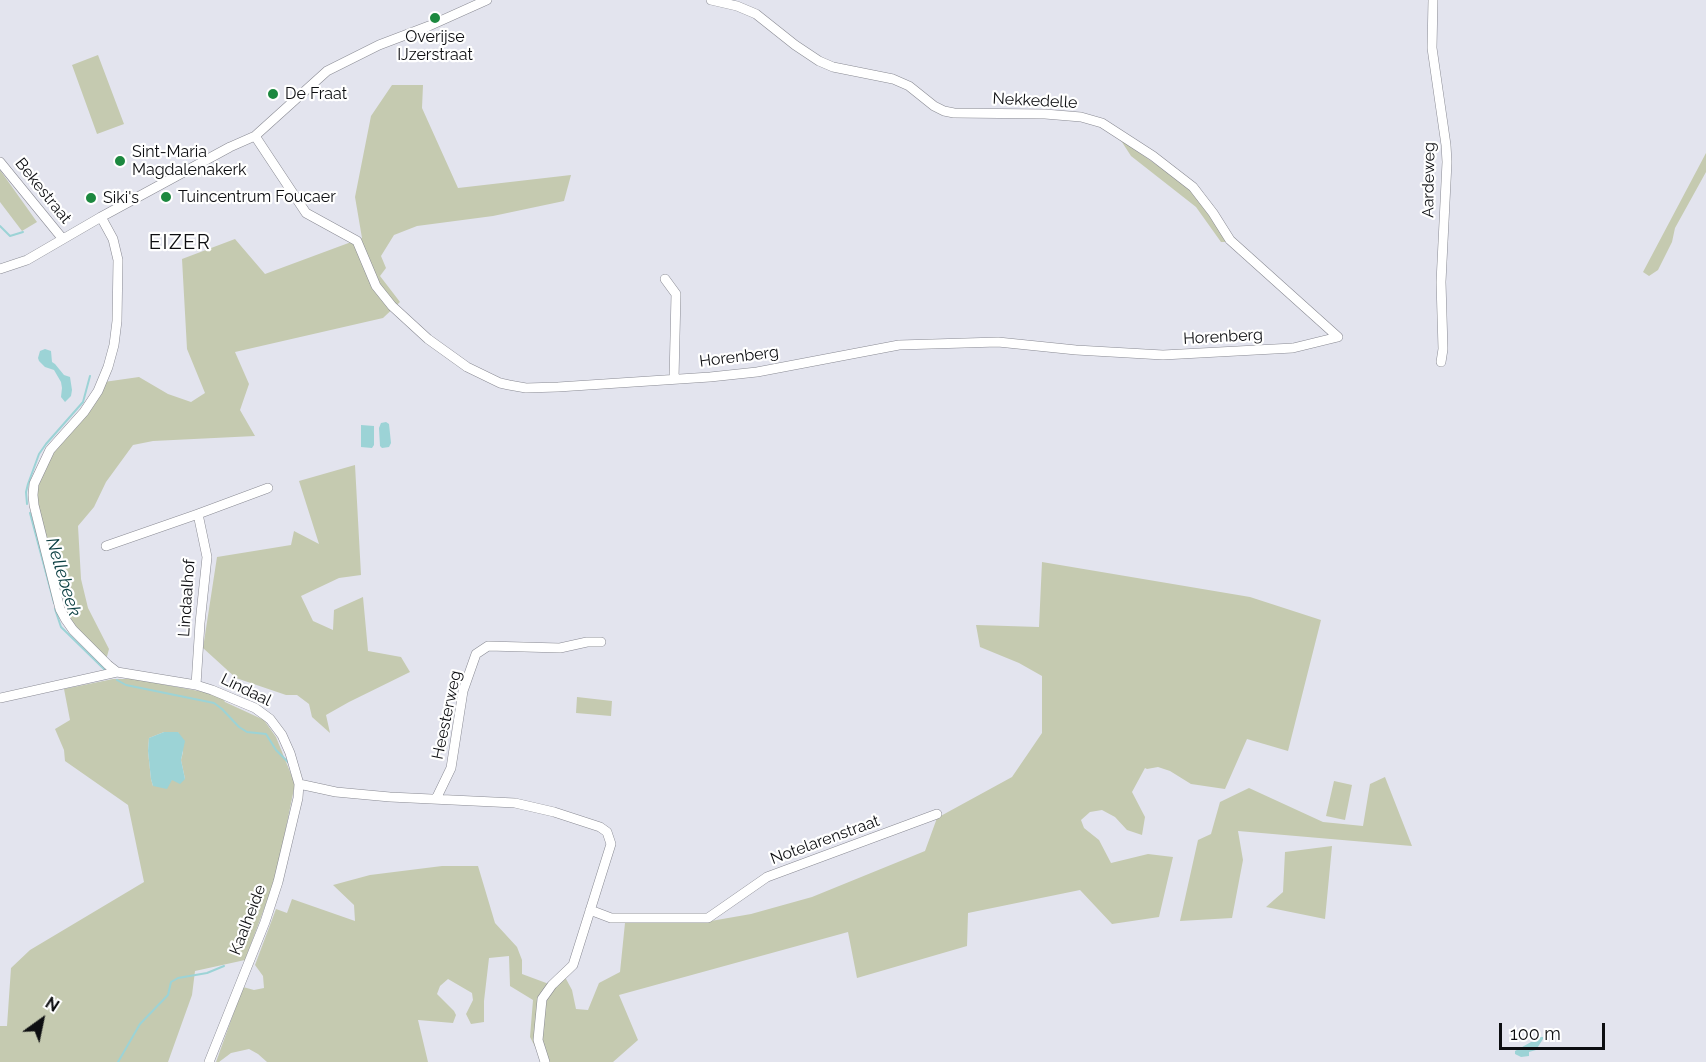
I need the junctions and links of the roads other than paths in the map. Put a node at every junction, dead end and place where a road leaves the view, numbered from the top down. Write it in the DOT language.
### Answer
graph roads {
  1 [pos="487,0"];
  2 [pos="711,0"];
  3 [pos="1433,0"];
  4 [pos="476,2"];
  5 [pos="255,136"];
  6 [pos="0,162"];
  7 [pos="101,217"];
  8 [pos="62,238"];
  9 [pos="0,269"];
  10 [pos="665,279"];
  11 [pos="1338,337"];
  12 [pos="1441,362"];
  13 [pos="674,379"];
  14 [pos="268,488"];
  15 [pos="198,514"];
  16 [pos="106,546"];
  17 [pos="601,642"];
  18 [pos="117,672"];
  19 [pos="196,685"];
  20 [pos="0,698"];
  21 [pos="299,784"];
  22 [pos="436,799"];
  23 [pos="937,814"];
  24 [pos="590,910"];
  25 [pos="209,1062"];
  26 [pos="546,1062"];
  1 -- 4 [label="street"];
  2 -- 11 [label="street, Nekkedelle"];
  3 -- 12 [label="street, Aardeweg"];
  4 -- 5 [label="street"];
  5 -- 7 [label="street"];
  5 -- 13 [label="street, Horenberg"];
  6 -- 8 [label="street, Bekestraat"];
  7 -- 8 [label="street"];
  7 -- 18 [label="street"];
  8 -- 9 [label="street"];
  10 -- 13 [label="street"];
  11 -- 13 [label="street, Horenberg"];
  14 -- 15 [label="street"];
  15 -- 16 [label="street"];
  15 -- 19 [label="street, Lindaalhof"];
  17 -- 22 [label="street, Heesterweg"];
  18 -- 19 [label="street, Lindaal"];
  18 -- 20 [label="street"];
  19 -- 21 [label="street, Lindaal"];
  21 -- 22 [label="street"];
  21 -- 25 [label="street, Kaalheide"];
  22 -- 24 [label="street"];
  23 -- 24 [label="street, Notelarenstraat"];
  24 -- 26 [label="street"];
}
